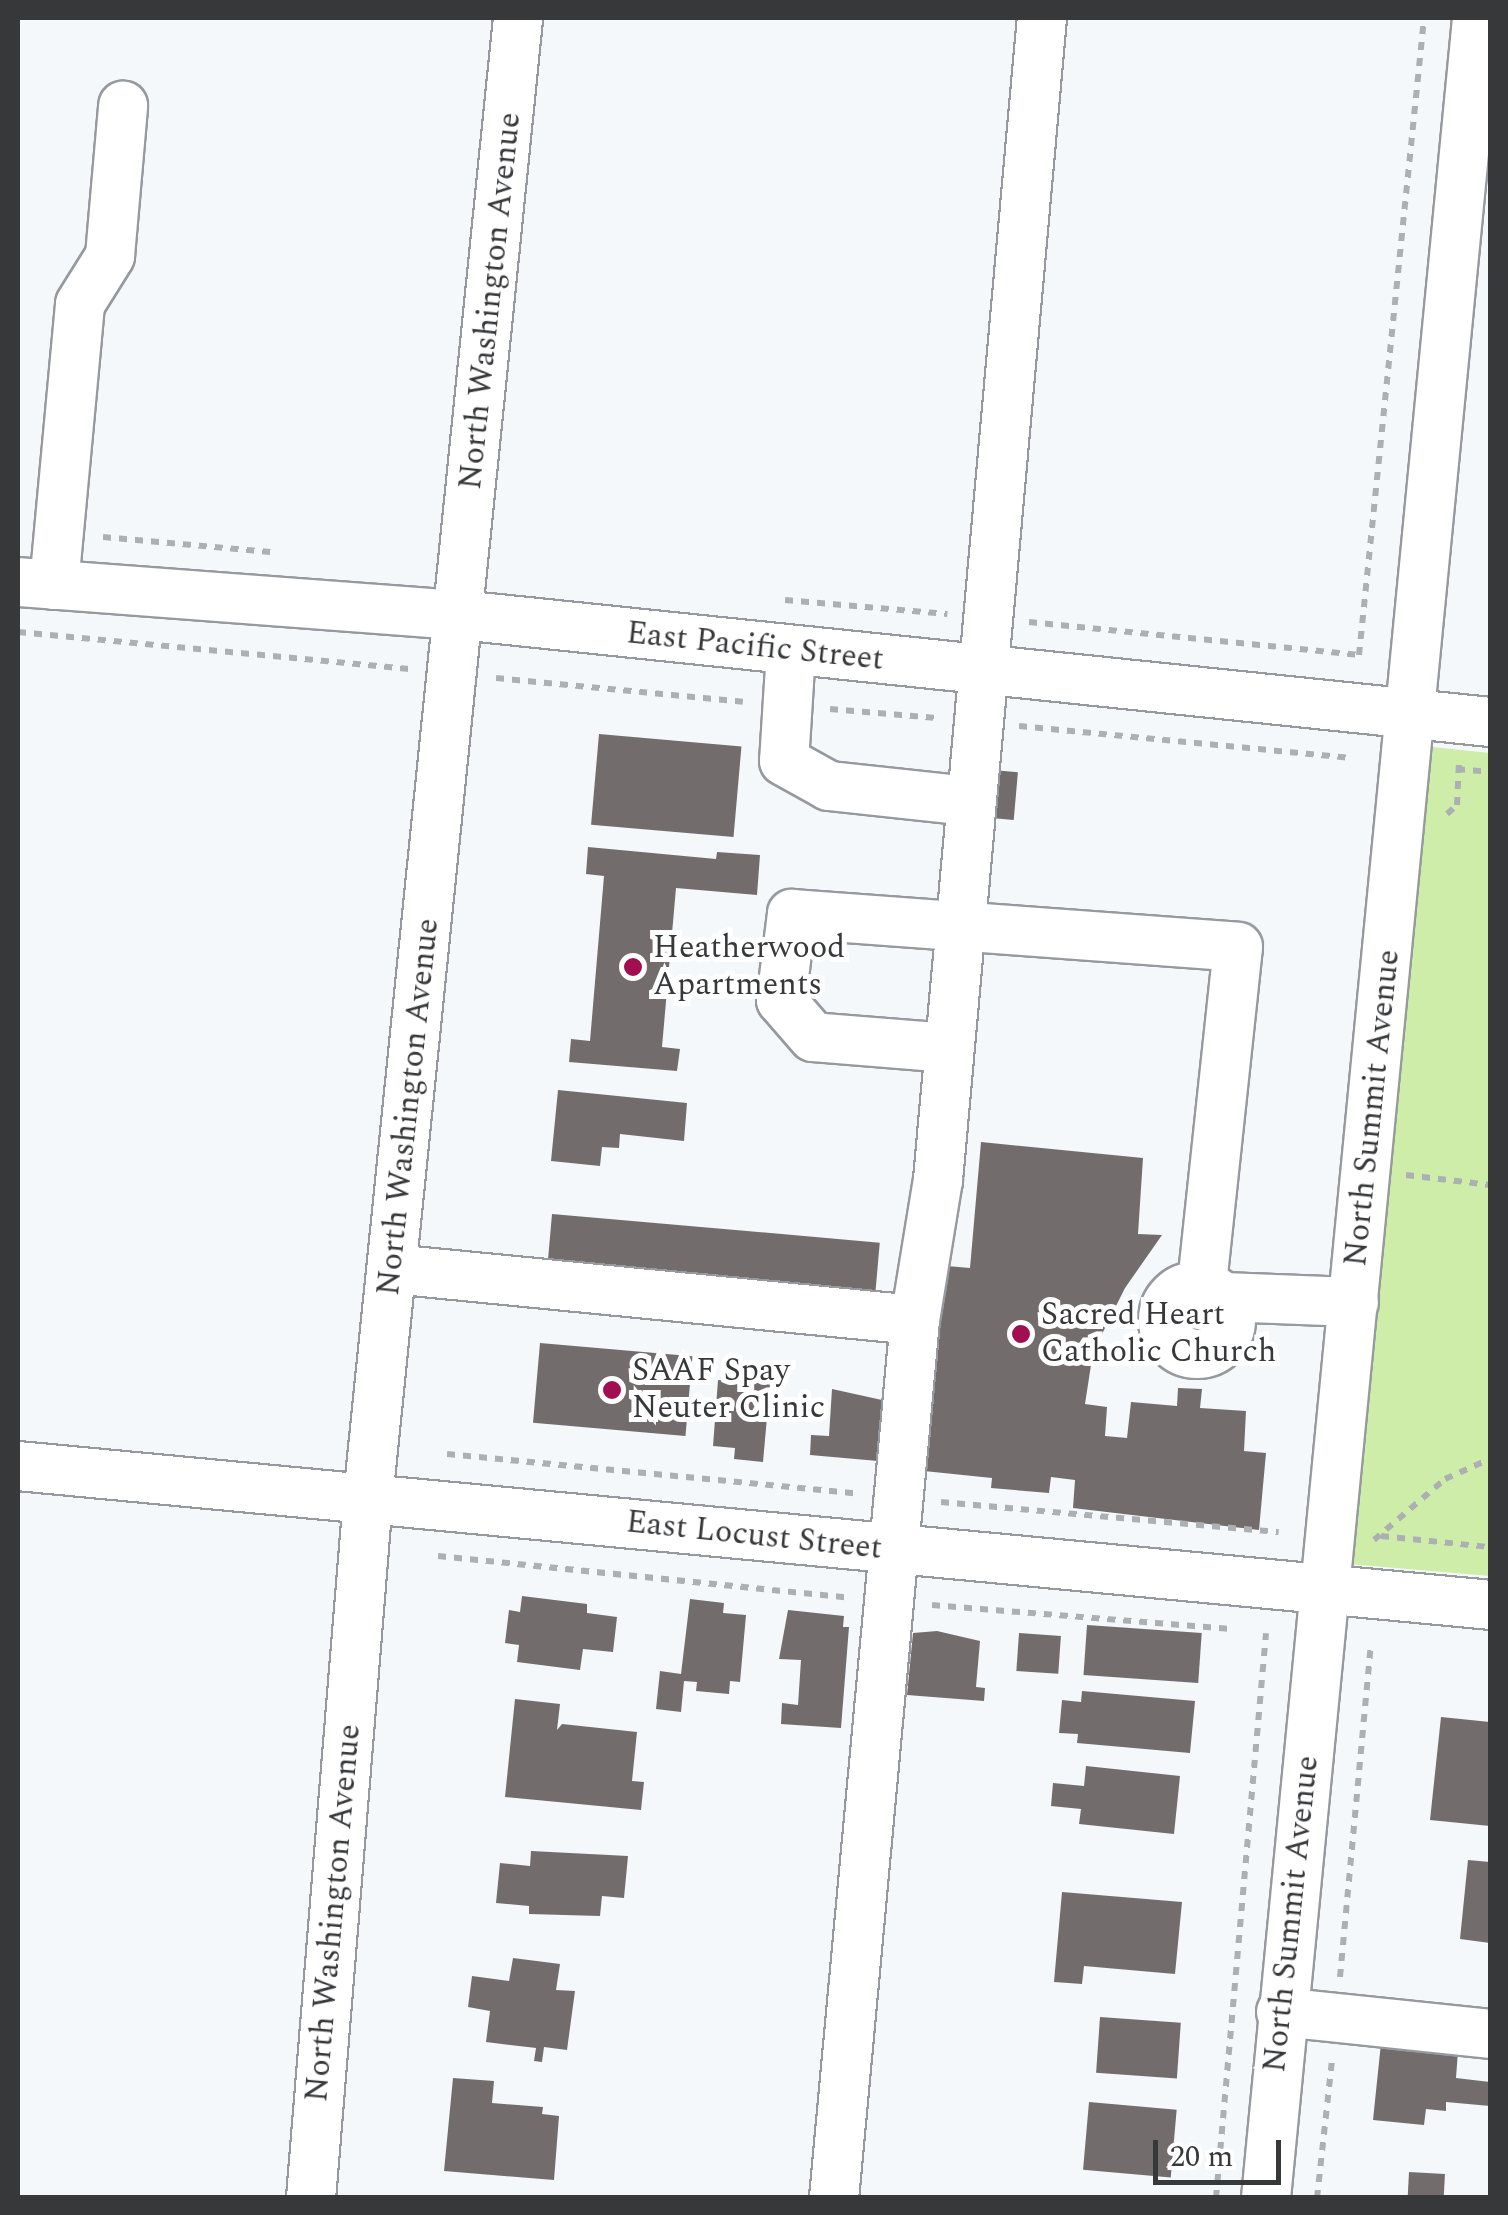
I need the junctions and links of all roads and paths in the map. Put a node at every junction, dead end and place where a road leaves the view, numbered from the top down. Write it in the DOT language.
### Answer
graph roads {
  1 [pos="518,18"];
  2 [pos="1042,18"];
  3 [pos="1424,18"];
  4 [pos="1478,18"];
  5 [pos="123,106"];
  6 [pos="58,532"];
  7 [pos="292,554"];
  8 [pos="36,583"];
  9 [pos="460,615"];
  10 [pos="18,632"];
  11 [pos="790,650"];
  12 [pos="1359,655"];
  13 [pos="378,666"];
  14 [pos="983,670"];
  15 [pos="1411,716"];
  16 [pos="1490,722"];
  17 [pos="1444,768"];
  18 [pos="1490,772"];
  19 [pos="969,801"];
  20 [pos="960,924"];
  21 [pos="949,1048"];
  22 [pos="1390,1173"];
  23 [pos="1490,1185"];
  24 [pos="392,1269"];
  25 [pos="1354,1302"];
  26 [pos="915,1320"];
  27 [pos="1490,1458"];
  28 [pos="18,1466"];
  29 [pos="368,1498"];
  30 [pos="1380,1536"];
  31 [pos="1369,1545"];
  32 [pos="1490,1547"];
  33 [pos="895,1550"];
  34 [pos="1378,1551"];
  35 [pos="1326,1592"];
  36 [pos="1490,1605"];
  37 [pos="1270,1633"];
  38 [pos="1370,1644"];
  39 [pos="1281,2012"];
  40 [pos="1336,2018"];
  41 [pos="1490,2034"];
  42 [pos="311,2198"];
  43 [pos="834,2198"];
  44 [pos="1216,2198"];
  45 [pos="1266,2198"];
  46 [pos="1318,2198"];
  1 -- 9 [label="street, North Washington Avenue"];
  2 -- 14 [label="street"];
  3 -- 12 [label="path"];
  4 -- 15 [label="street, North Summit Avenue"];
  5 -- 6 [label="street"];
  6 -- 7 [label="path"];
  6 -- 8 [label="street"];
  8 -- 9 [label="street, East Pacific Street"];
  9 -- 11 [label="street, East Pacific Street"];
  9 -- 24 [label="street, North Washington Avenue"];
  10 -- 13 [label="path"];
  11 -- 14 [label="street, East Pacific Street"];
  11 -- 19 [label="street"];
  14 -- 15 [label="street, East Pacific Street"];
  14 -- 19 [label="street"];
  15 -- 16 [label="street, East Pacific Street"];
  15 -- 25 [label="street, North Summit Avenue"];
  17 -- 18 [label="path"];
  19 -- 20 [label="street"];
  20 -- 21 [label="street"];
  20 -- 21 [label="street"];
  20 -- 25 [label="street"];
  21 -- 26 [label="street"];
  22 -- 23 [label="path"];
  24 -- 26 [label="street"];
  24 -- 29 [label="street, North Washington Avenue"];
  25 -- 35 [label="street, North Summit Avenue"];
  26 -- 33 [label="street"];
  27 -- 30 [label="path"];
  28 -- 29 [label="street, East Locust Street"];
  29 -- 33 [label="street, East Locust Street"];
  29 -- 42 [label="street, North Washington Avenue"];
  30 -- 31 [label="path"];
  30 -- 32 [label="path"];
  30 -- 34 [label="path"];
  33 -- 35 [label="street, East Locust Street"];
  33 -- 43 [label="street"];
  35 -- 36 [label="street, East Locust Street"];
  35 -- 39 [label="street, North Summit Avenue"];
  37 -- 44 [label="path"];
  38 -- 40 [label="path"];
  39 -- 40 [label="street"];
  39 -- 45 [label="street, North Summit Avenue"];
  40 -- 41 [label="street"];
  40 -- 46 [label="path"];
}
